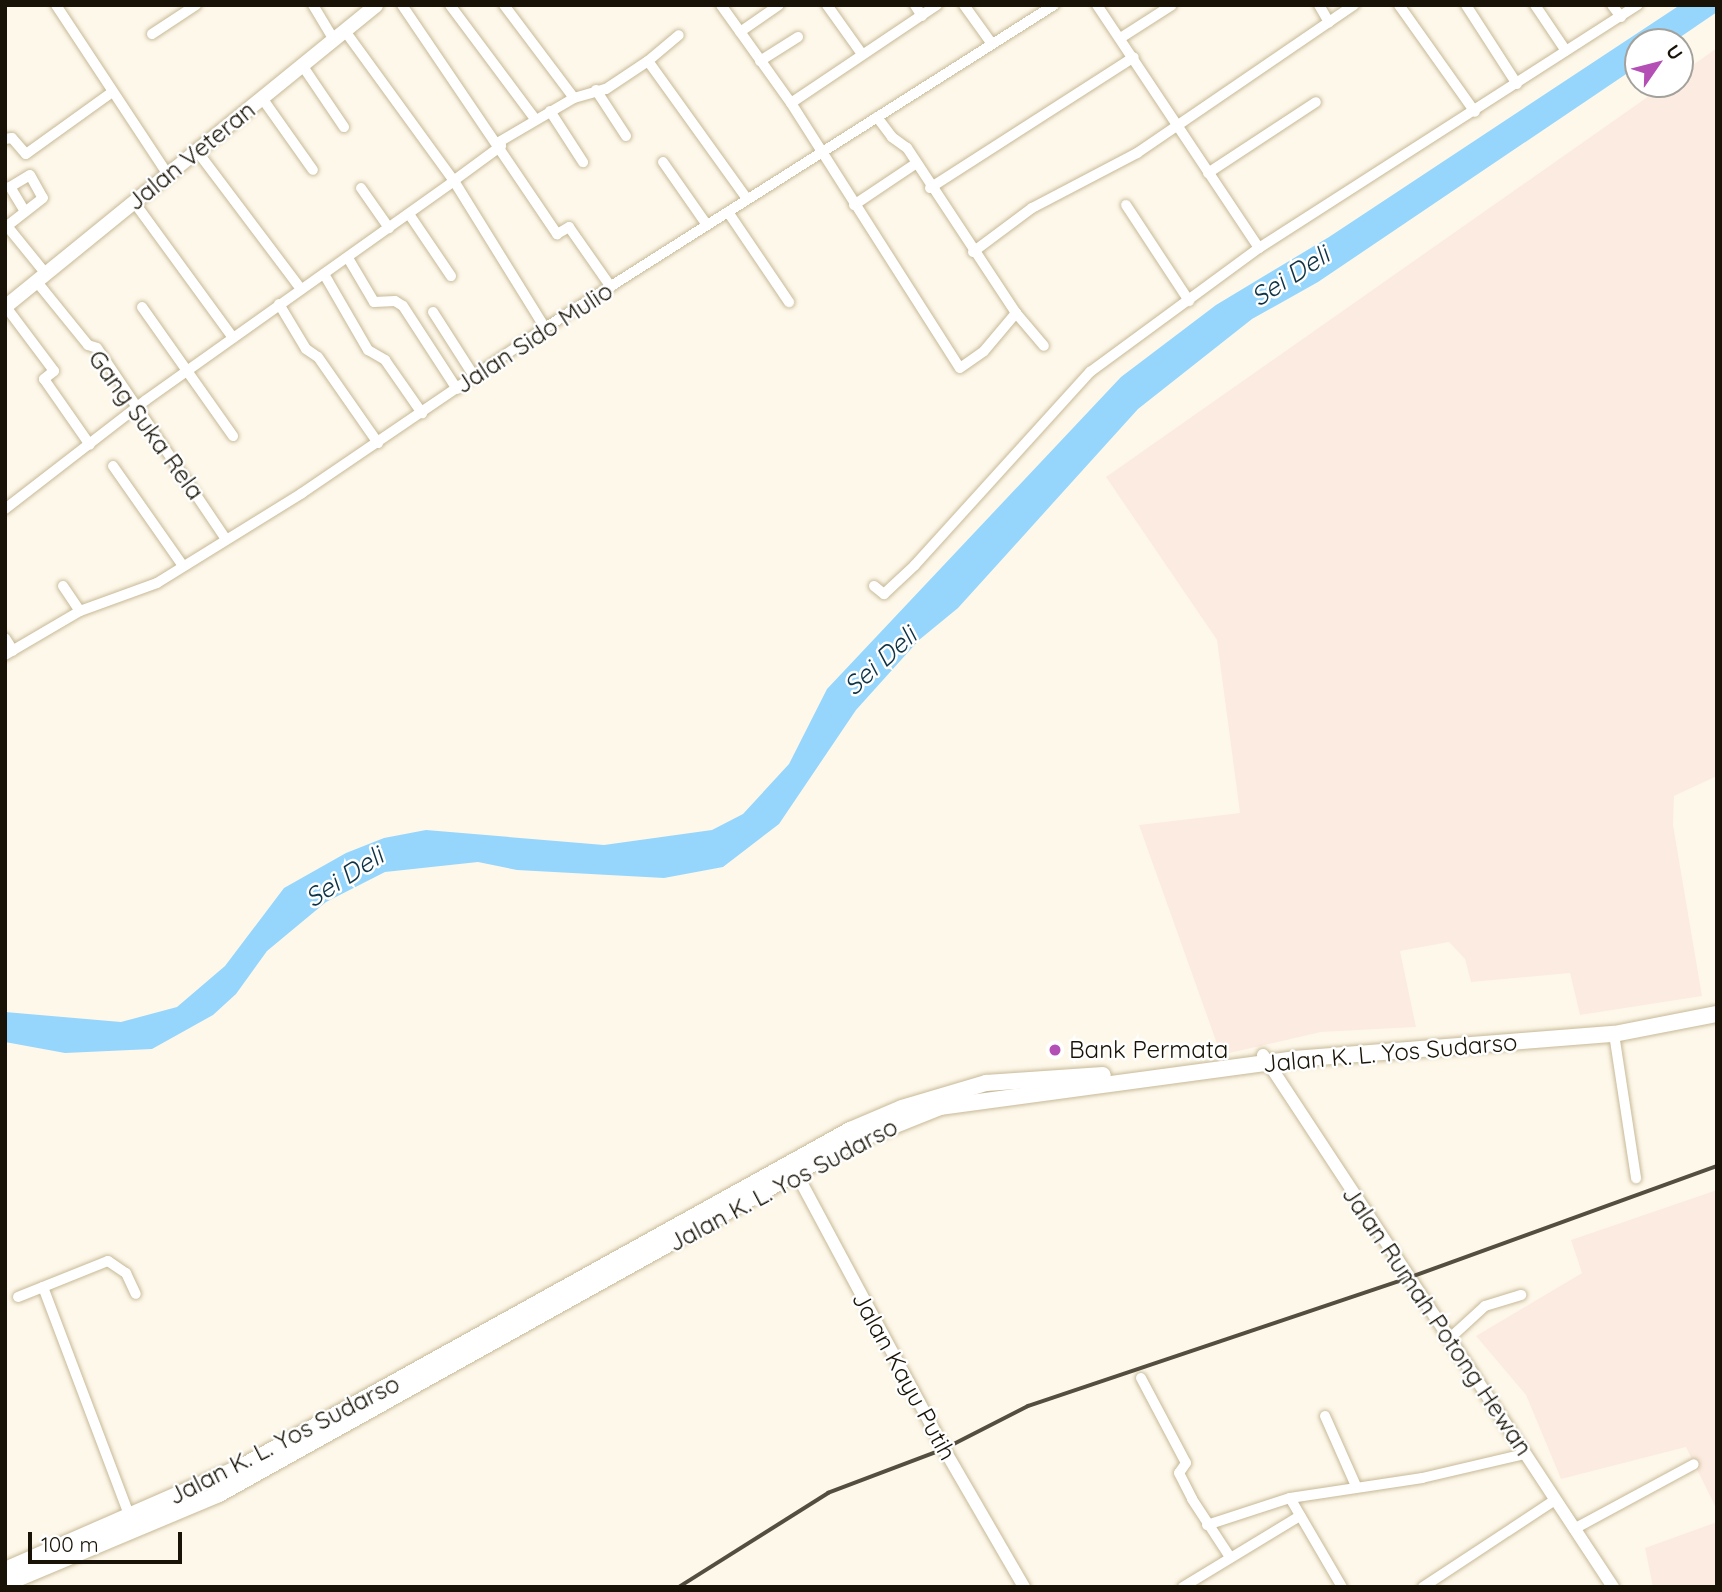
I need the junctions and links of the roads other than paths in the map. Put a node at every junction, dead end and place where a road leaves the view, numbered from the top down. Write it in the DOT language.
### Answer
graph roads {
  1 [pos="56,5"];
  2 [pos="196,5"];
  3 [pos="313,5"];
  4 [pos="376,5"];
  5 [pos="402,5"];
  6 [pos="450,5"];
  7 [pos="504,5"];
  8 [pos="721,5"];
  9 [pos="779,5"];
  10 [pos="827,5"];
  11 [pos="915,5"];
  12 [pos="937,5"];
  13 [pos="964,5"];
  14 [pos="1054,5"];
  15 [pos="1097,5"];
  16 [pos="1171,5"];
  17 [pos="1318,5"];
  18 [pos="1354,5"];
  19 [pos="1399,5"];
  20 [pos="1466,5"];
  21 [pos="1535,5"];
  22 [pos="1612,5"];
  23 [pos="1638,5"];
  24 [pos="922,16"];
  25 [pos="1621,17"];
  26 [pos="1329,22"];
  27 [pos="740,32"];
  28 [pos="152,34"];
  29 [pos="679,35"];
  30 [pos="339,36"];
  31 [pos="797,37"];
  32 [pos="1122,37"];
  33 [pos="992,44"];
  34 [pos="1566,51"];
  35 [pos="862,54"];
  36 [pos="1134,57"];
  37 [pos="648,61"];
  38 [pos="760,61"];
  39 [pos="302,65"];
  40 [pos="1517,84"];
  41 [pos="596,90"];
  42 [pos="111,93"];
  43 [pos="574,97"];
  44 [pos="262,98"];
  45 [pos="1316,102"];
  46 [pos="791,103"];
  47 [pos="550,111"];
  48 [pos="1475,112"];
  49 [pos="877,117"];
  50 [pos="535,119"];
  51 [pos="1178,123"];
  52 [pos="344,127"];
  53 [pos="626,136"];
  54 [pos="5,139"];
  55 [pos="500,144"];
  56 [pos="197,151"];
  57 [pos="822,152"];
  58 [pos="583,162"];
  59 [pos="663,162"];
  60 [pos="915,164"];
  61 [pos="313,170"];
  62 [pos="1208,173"];
  63 [pos="168,175"];
  64 [pos="453,181"];
  65 [pos="361,188"];
  66 [pos="930,188"];
  67 [pos="747,200"];
  68 [pos="134,202"];
  69 [pos="854,205"];
  70 [pos="1126,205"];
  71 [pos="24,210"];
  72 [pos="728,212"];
  73 [pos="409,214"];
  74 [pos="707,225"];
  75 [pos="389,228"];
  76 [pos="1259,248"];
  77 [pos="973,252"];
  78 [pos="348,258"];
  79 [pos="324,274"];
  80 [pos="452,276"];
  81 [pos="41,278"];
  82 [pos="611,287"];
  83 [pos="301,289"];
  84 [pos="1189,300"];
  85 [pos="789,302"];
  86 [pos="279,304"];
  87 [pos="5,307"];
  88 [pos="142,307"];
  89 [pos="433,312"];
  90 [pos="1016,313"];
  91 [pos="545,328"];
  92 [pos="233,338"];
  93 [pos="1044,346"];
  94 [pos="187,371"];
  95 [pos="474,376"];
  96 [pos="457,389"];
  97 [pos="139,406"];
  98 [pos="422,413"];
  99 [pos="233,436"];
  100 [pos="378,443"];
  101 [pos="90,445"];
  102 [pos="113,466"];
  103 [pos="5,509"];
  104 [pos="226,539"];
  105 [pos="183,566"];
  106 [pos="63,586"];
  107 [pos="874,586"];
  108 [pos="80,611"];
  109 [pos="5,638"];
  110 [pos="9,653"];
  111 [pos="1717,1005"];
  112 [pos="1717,1014"];
  113 [pos="1614,1034"];
  114 [pos="1264,1059"];
  115 [pos="793,1167"];
  116 [pos="1636,1178"];
  117 [pos="43,1287"];
  118 [pos="136,1294"];
  119 [pos="1521,1295"];
  120 [pos="18,1297"];
  121 [pos="1448,1339"];
  122 [pos="1141,1378"];
  123 [pos="1325,1416"];
  124 [pos="1525,1454"];
  125 [pos="1694,1464"];
  126 [pos="1356,1486"];
  127 [pos="1290,1498"];
  128 [pos="1555,1500"];
  129 [pos="1300,1516"];
  130 [pos="130,1517"];
  131 [pos="1207,1525"];
  132 [pos="1574,1529"];
  133 [pos="1230,1557"];
  134 [pos="5,1570"];
  135 [pos="5,1584"];
  136 [pos="1024,1587"];
  137 [pos="1183,1587"];
  138 [pos="1342,1587"];
  139 [pos="1423,1587"];
  140 [pos="1613,1587"];
  1 -- 42 [label="street"];
  2 -- 28 [label="street"];
  3 -- 30 [label="street"];
  4 -- 30 [label="main road, Jalan Veteran"];
  5 -- 55 [label="street"];
  6 -- 50 [label="street"];
  7 -- 43 [label="street"];
  8 -- 27 [label="street"];
  9 -- 27 [label="street"];
  10 -- 35 [label="street"];
  11 -- 24 [label="street"];
  12 -- 24 [label="street"];
  13 -- 33 [label="street"];
  14 -- 33 [label="street, Jalan Sido Mulio"];
  15 -- 32 [label="street"];
  16 -- 32 [label="street"];
  17 -- 26 [label="street"];
  18 -- 26 [label="street"];
  19 -- 48 [label="street"];
  20 -- 40 [label="street"];
  21 -- 34 [label="street"];
  22 -- 25 [label="street"];
  23 -- 25 [label="street"];
  24 -- 35 [label="street"];
  25 -- 34 [label="street"];
  26 -- 51 [label="street"];
  27 -- 38 [label="street"];
  29 -- 37 [label="street"];
  30 -- 39 [label="main road, Jalan Veteran"];
  30 -- 64 [label="street"];
  31 -- 38 [label="street"];
  32 -- 36 [label="street"];
  33 -- 49 [label="street, Jalan Sido Mulio"];
  34 -- 40 [label="street"];
  35 -- 46 [label="street"];
  36 -- 51 [label="street"];
  36 -- 66 [label="street"];
  37 -- 41 [label="street"];
  37 -- 67 [label="street"];
  38 -- 46 [label="street"];
  39 -- 44 [label="main road, Jalan Veteran"];
  39 -- 52 [label="street"];
  40 -- 48 [label="street"];
  41 -- 43 [label="street"];
  41 -- 53 [label="street"];
  42 -- 54 [label="street"];
  42 -- 63 [label="street"];
  43 -- 47 [label="street"];
  44 -- 56 [label="main road, Jalan Veteran"];
  44 -- 61 [label="street"];
  45 -- 62 [label="street"];
  46 -- 57 [label="street"];
  47 -- 50 [label="street"];
  47 -- 58 [label="street"];
  48 -- 76 [label="street"];
  49 -- 57 [label="street, Jalan Sido Mulio"];
  49 -- 60 [label="street"];
  50 -- 55 [label="street"];
  51 -- 62 [label="street"];
  51 -- 77 [label="street"];
  55 -- 64 [label="street"];
  55 -- 82 [label="street"];
  56 -- 63 [label="main road, Jalan Veteran"];
  56 -- 83 [label="street"];
  57 -- 67 [label="street, Jalan Sido Mulio"];
  57 -- 69 [label="street"];
  59 -- 74 [label="street"];
  60 -- 66 [label="street"];
  60 -- 69 [label="street"];
  62 -- 76 [label="street"];
  63 -- 68 [label="main road, Jalan Veteran"];
  64 -- 73 [label="street"];
  64 -- 91 [label="street"];
  65 -- 75 [label="street"];
  66 -- 77 [label="street"];
  67 -- 72 [label="street, Jalan Sido Mulio"];
  68 -- 81 [label="main road, Jalan Veteran"];
  68 -- 92 [label="street"];
  69 -- 90 [label="street"];
  70 -- 84 [label="street"];
  71 -- 81 [label="street, Gang Suka Rela"];
  72 -- 74 [label="street, Jalan Sido Mulio"];
  72 -- 85 [label="street"];
  73 -- 75 [label="street"];
  73 -- 80 [label="street"];
  74 -- 82 [label="street, Jalan Sido Mulio"];
  75 -- 78 [label="street"];
  76 -- 84 [label="street"];
  77 -- 90 [label="street"];
  78 -- 79 [label="street"];
  78 -- 96 [label="street"];
  79 -- 83 [label="street"];
  79 -- 98 [label="street"];
  81 -- 87 [label="main road, Jalan Veteran"];
  81 -- 97 [label="street, Gang Suka Rela"];
  82 -- 91 [label="street, Jalan Sido Mulio"];
  83 -- 86 [label="street"];
  84 -- 107 [label="street"];
  86 -- 92 [label="street"];
  86 -- 100 [label="street"];
  87 -- 101 [label="street"];
  88 -- 94 [label="street"];
  89 -- 95 [label="street"];
  90 -- 93 [label="street"];
  91 -- 95 [label="street, Jalan Sido Mulio"];
  92 -- 94 [label="street"];
  94 -- 97 [label="street"];
  94 -- 99 [label="street"];
  95 -- 96 [label="street, Jalan Sido Mulio"];
  96 -- 98 [label="street, Jalan Sido Mulio"];
  97 -- 101 [label="street"];
  97 -- 104 [label="street, Gang Suka Rela"];
  98 -- 100 [label="street, Jalan Sido Mulio"];
  100 -- 104 [label="street, Jalan Sido Mulio"];
  101 -- 103 [label="street"];
  102 -- 105 [label="street"];
  104 -- 105 [label="street, Jalan Sido Mulio"];
  105 -- 108 [label="street, Jalan Sido Mulio"];
  106 -- 108 [label="street"];
  108 -- 110 [label="street, Jalan Sido Mulio"];
  109 -- 110 [label="street"];
  111 -- 114 [label="highway, Jalan K. L. Yos Sudarso"];
  112 -- 113 [label="highway, Jalan K. L. Yos Sudarso"];
  113 -- 114 [label="highway, Jalan K. L. Yos Sudarso"];
  113 -- 116 [label="street"];
  114 -- 115 [label="highway, Jalan K. L. Yos Sudarso"];
  114 -- 121 [label="street, Jalan Rumah Potong Hewan"];
  115 -- 130 [label="highway, Jalan K. L. Yos Sudarso"];
  115 -- 135 [label="highway, Jalan K. L. Yos Sudarso"];
  115 -- 136 [label="street, Jalan Kayu Putih"];
  117 -- 118 [label="street"];
  117 -- 120 [label="street"];
  117 -- 130 [label="street"];
  119 -- 121 [label="street"];
  121 -- 124 [label="street, Jalan Rumah Potong Hewan"];
  122 -- 131 [label="street"];
  123 -- 126 [label="street"];
  124 -- 126 [label="street"];
  124 -- 128 [label="street, Jalan Rumah Potong Hewan"];
  125 -- 132 [label="street"];
  126 -- 127 [label="street"];
  127 -- 129 [label="street"];
  127 -- 131 [label="street"];
  128 -- 132 [label="street, Jalan Rumah Potong Hewan"];
  128 -- 139 [label="street"];
  129 -- 133 [label="street"];
  129 -- 138 [label="street"];
  130 -- 134 [label="highway, Jalan K. L. Yos Sudarso"];
  131 -- 133 [label="street"];
  132 -- 140 [label="street, Jalan Rumah Potong Hewan"];
  133 -- 137 [label="street"];
}
